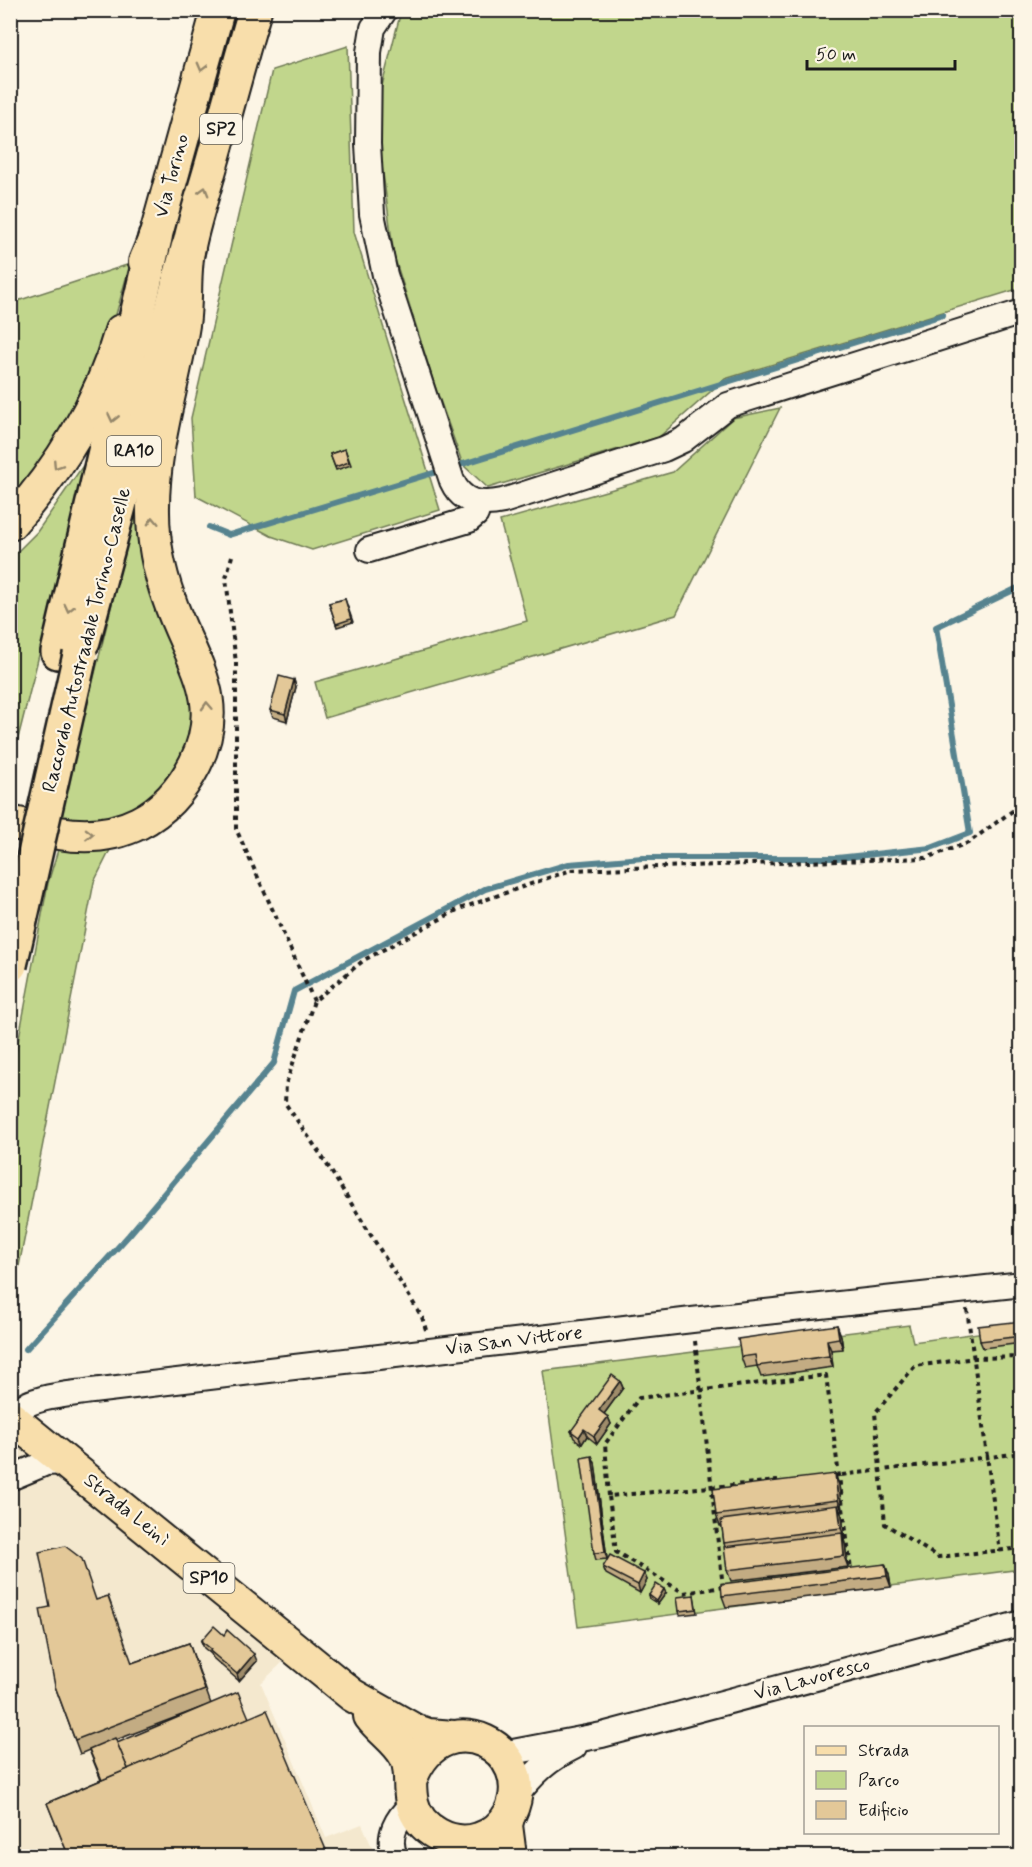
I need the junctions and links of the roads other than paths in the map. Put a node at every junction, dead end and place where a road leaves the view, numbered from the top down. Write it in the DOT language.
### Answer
graph roads {
  1 [pos="218,10"];
  2 [pos="255,10"];
  3 [pos="385,10"];
  4 [pos="155,238"];
  5 [pos="188,248"];
  6 [pos="1022,312"];
  7 [pos="478,504"];
  8 [pos="10,524"];
  9 [pos="369,550"];
  10 [pos="69,653"];
  11 [pos="10,822"];
  12 [pos="10,877"];
  13 [pos="10,964"];
  14 [pos="1022,1287"];
  15 [pos="10,1415"];
  16 [pos="66,1461"];
  17 [pos="10,1478"];
  18 [pos="1022,1623"];
  19 [pos="352,1695"];
  20 [pos="602,1735"];
  21 [pos="454,1737"];
  22 [pos="502,1754"];
  23 [pos="412,1790"];
  24 [pos="512,1807"];
  25 [pos="477,1849"];
  26 [pos="395,1857"];
  27 [pos="510,1857"];
  1 -- 4 [label="main road, Via Torino / SP2, one-way"];
  5 -- 2 [label="main road, Via Torino / SP2, one-way"];
  3 -- 7 [label="street"];
  4 -- 8 [label="main road, SP2, one-way"];
  4 -- 10 [label="highway, Raccordo Autostradale Torino-Caselle, one-way"];
  5 -- 10 [label="highway, Raccordo Autostradale Torino-Caselle / RA10"];
  11 -- 5 [label="main road, SP2, one-way"];
  6 -- 7 [label="street"];
  7 -- 9 [label="street"];
  10 -- 12 [label="highway, Raccordo Autostradale Torino-Caselle / RA10"];
  10 -- 13 [label="highway, Raccordo Autostradale Torino-Caselle / RA10, bridge"];
  14 -- 15 [label="street, Via San Vittore"];
  15 -- 16 [label="main road, Strada Leinì / SP10"];
  16 -- 17 [label="street"];
  16 -- 19 [label="main road, Strada Leinì / SP10"];
  18 -- 20 [label="street, Via Lavoresco"];
  19 -- 21 [label="main road, Strada Leinì / SP10"];
  19 -- 23 [label="main road, Strada Leinì / SP10"];
  20 -- 22 [label="street"];
  20 -- 24 [label="street"];
  21 -- 22 [label="main road, SP10"];
  21 -- 23 [label="main road"];
  22 -- 24 [label="main road"];
  23 -- 25 [label="main road, SP10"];
  23 -- 26 [label="street"];
  24 -- 25 [label="main road, SP10"];
  24 -- 27 [label="main road"];
}
